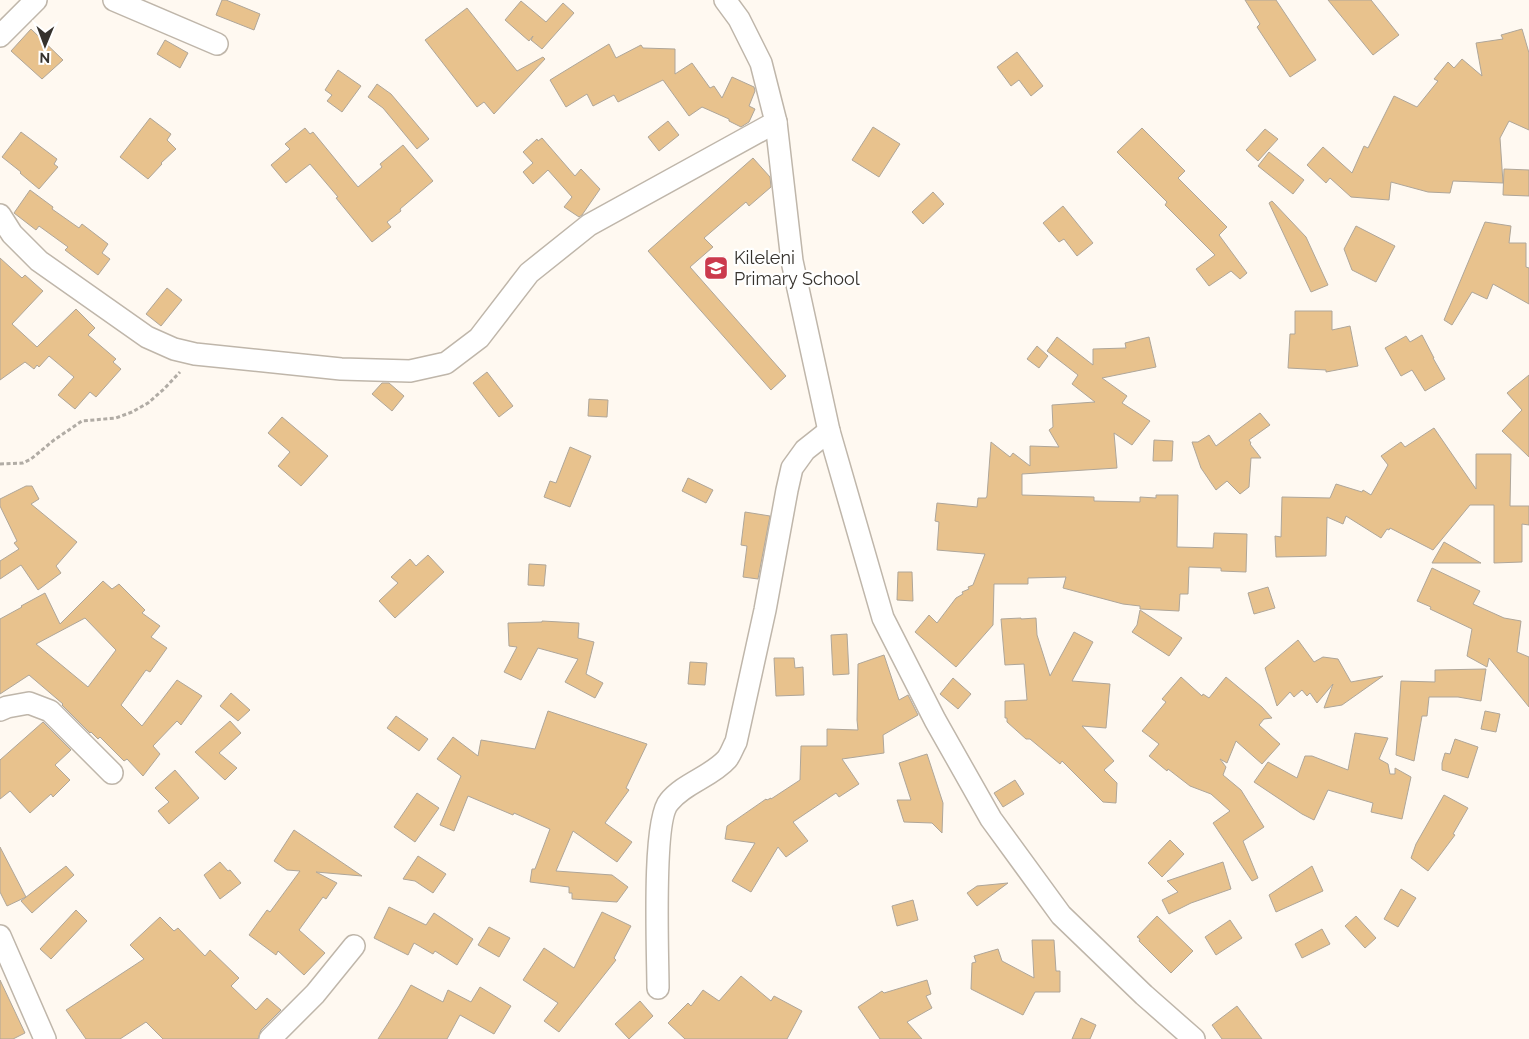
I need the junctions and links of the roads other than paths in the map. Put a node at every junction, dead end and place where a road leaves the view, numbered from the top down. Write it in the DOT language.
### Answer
graph roads {
  1 [pos="36,0"];
  2 [pos="114,0"];
  3 [pos="724,0"];
  4 [pos="0,36"];
  5 [pos="217,44"];
  6 [pos="776,122"];
  7 [pos="0,215"];
  8 [pos="829,430"];
  9 [pos="0,710"];
  10 [pos="112,773"];
  11 [pos="0,936"];
  12 [pos="354,946"];
  13 [pos="658,988"];
  14 [pos="44,1039"];
  15 [pos="270,1039"];
  16 [pos="1194,1039"];
  1 -- 4 [label="street"];
  2 -- 5 [label="street"];
  3 -- 6 [label="street"];
  6 -- 7 [label="street"];
  6 -- 8 [label="street"];
  8 -- 13 [label="street"];
  8 -- 16 [label="street"];
  9 -- 10 [label="street"];
  11 -- 14 [label="street"];
  12 -- 15 [label="street"];
}
